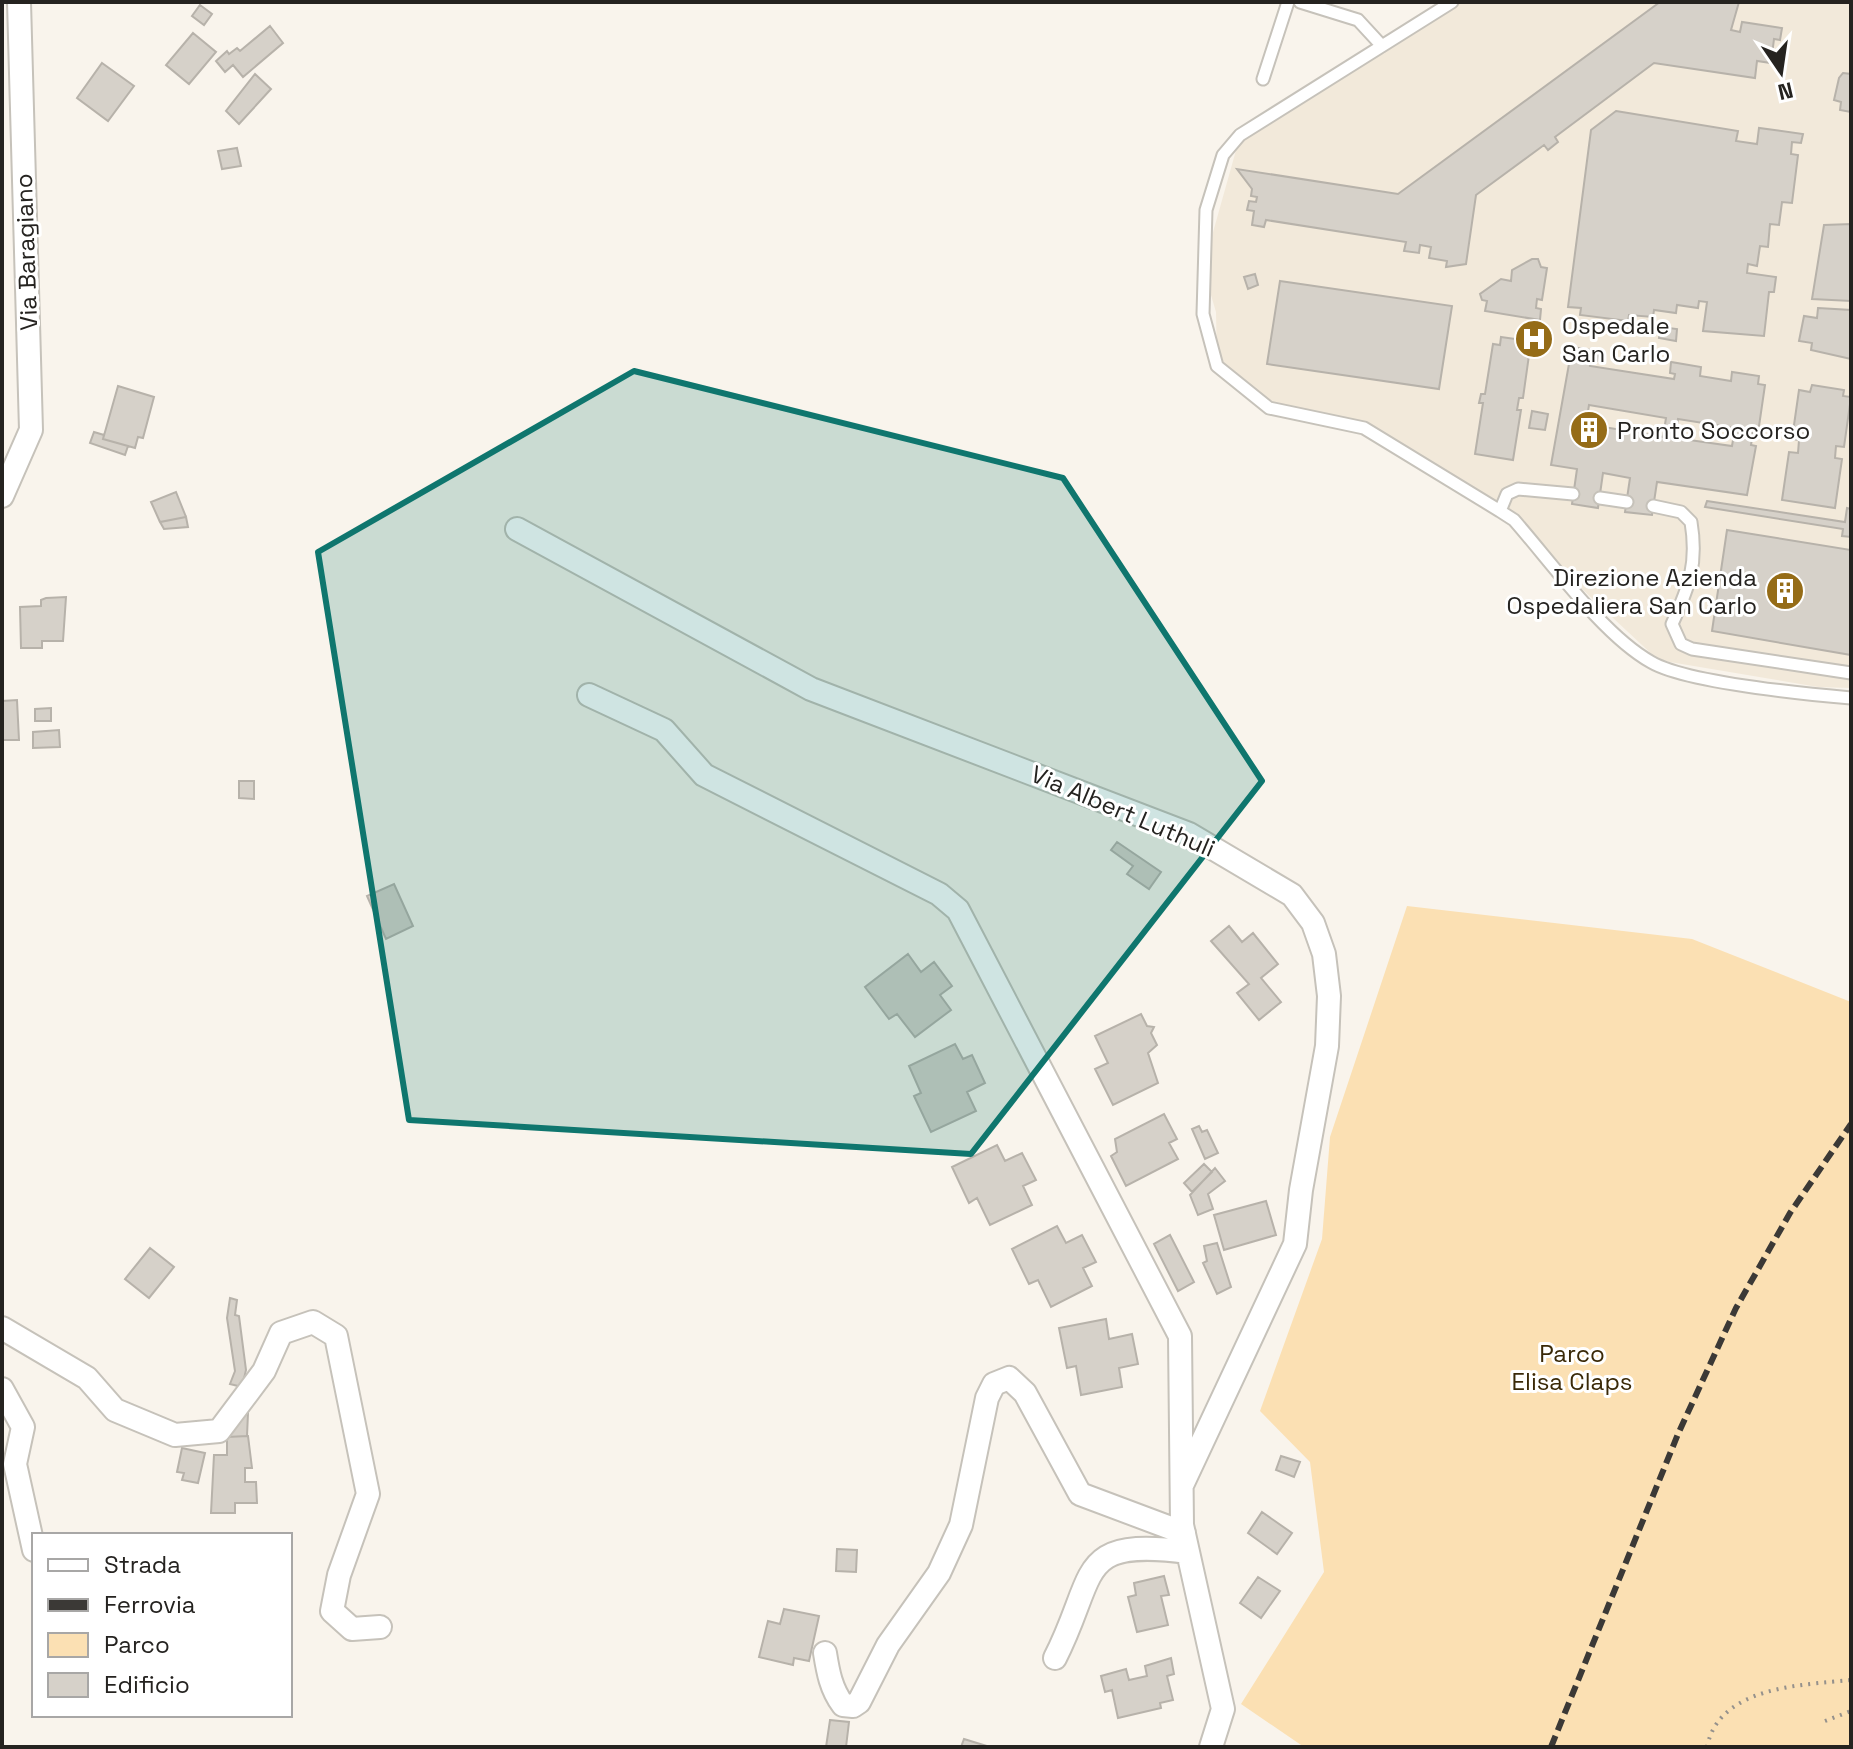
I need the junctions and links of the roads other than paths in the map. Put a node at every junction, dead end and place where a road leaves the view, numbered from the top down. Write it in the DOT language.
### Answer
graph roads {
  1 [pos="19,2"];
  2 [pos="1288,2"];
  3 [pos="1300,2"];
  4 [pos="1452,2"];
  5 [pos="1382,46"];
  6 [pos="1263,79"];
  7 [pos="1573,494"];
  8 [pos="2,496"];
  9 [pos="1600,498"];
  10 [pos="1627,502"];
  11 [pos="1653,506"];
  12 [pos="1500,511"];
  13 [pos="517,529"];
  14 [pos="1851,673"];
  15 [pos="589,695"];
  16 [pos="1851,698"];
  17 [pos="2,1328"];
  18 [pos="2,1389"];
  19 [pos="1183,1483"];
  20 [pos="32,1541"];
  21 [pos="1186,1542"];
  22 [pos="380,1627"];
  23 [pos="825,1653"];
  24 [pos="1055,1658"];
  25 [pos="1211,1747"];
  1 -- 8 [label="street, Via Baragiano"];
  2 -- 6 [label="lane"];
  3 -- 5 [label="lane"];
  4 -- 5 [label="lane"];
  5 -- 12 [label="lane"];
  7 -- 12 [label="lane"];
  9 -- 10 [label="lane"];
  11 -- 14 [label="lane"];
  12 -- 16 [label="lane"];
  13 -- 19 [label="street, Via Albert Luthuli"];
  15 -- 19 [label="street, Via Albert Luthuli"];
  17 -- 22 [label="street"];
  18 -- 20 [label="street"];
  19 -- 21 [label="street, Via Albert Luthuli"];
  21 -- 23 [label="street"];
  21 -- 24 [label="street"];
  21 -- 25 [label="street, Via Albert Luthuli"];
}
